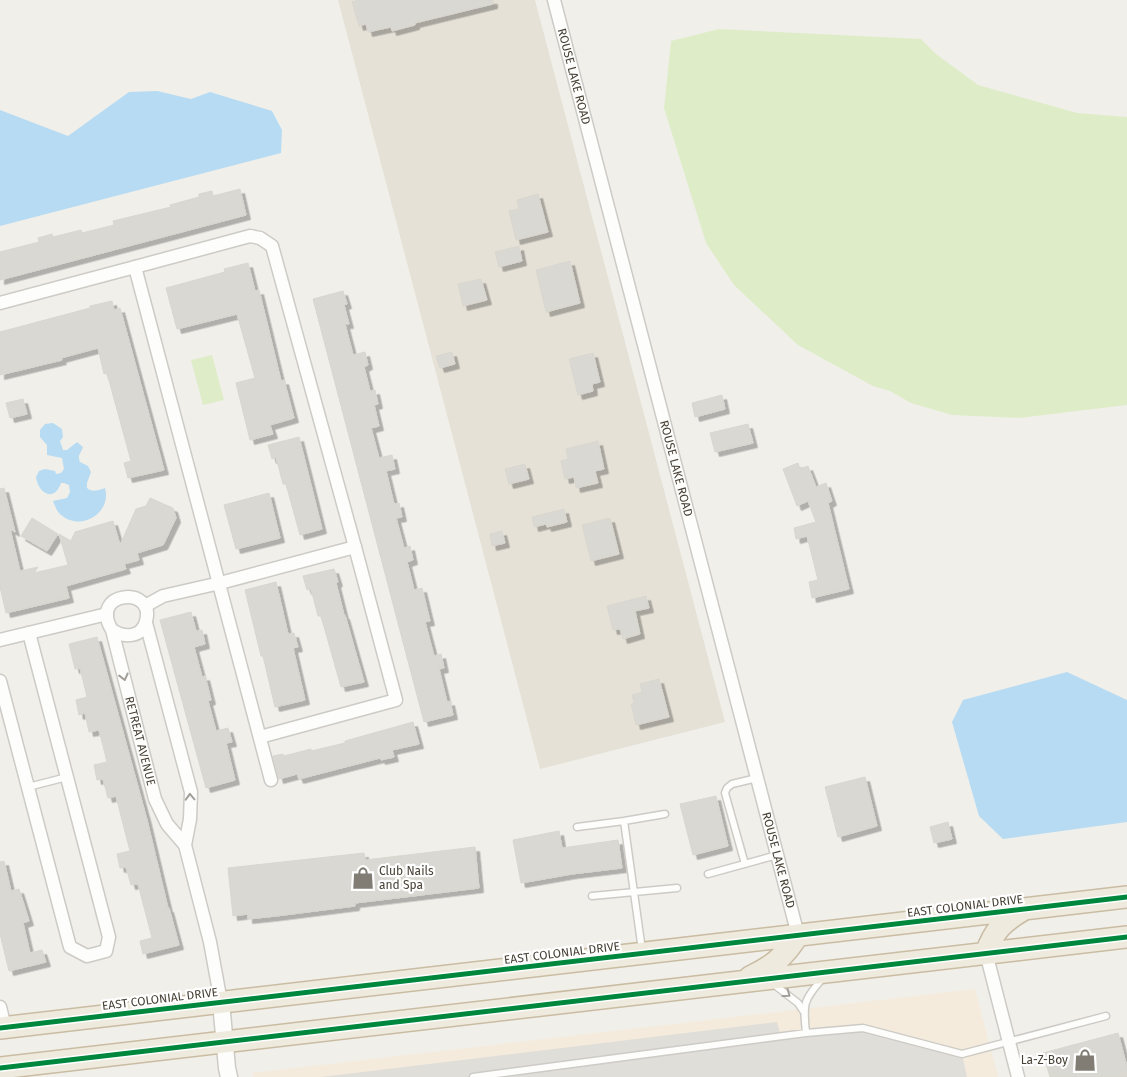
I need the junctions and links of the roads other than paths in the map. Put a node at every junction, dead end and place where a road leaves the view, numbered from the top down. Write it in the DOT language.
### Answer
graph roads {
  1 [pos="554,0"];
  2 [pos="135,267"];
  3 [pos="0,303"];
  4 [pos="355,547"];
  5 [pos="220,583"];
  6 [pos="145,606"];
  7 [pos="106,614"];
  8 [pos="146,623"];
  9 [pos="112,630"];
  10 [pos="29,633"];
  11 [pos="0,640"];
  12 [pos="0,681"];
  13 [pos="260,737"];
  14 [pos="67,777"];
  15 [pos="757,778"];
  16 [pos="271,780"];
  17 [pos="28,787"];
  18 [pos="665,814"];
  19 [pos="624,821"];
  20 [pos="577,827"];
  21 [pos="185,845"];
  22 [pos="777,855"];
  23 [pos="745,864"];
  24 [pos="708,874"];
  25 [pos="677,888"];
  26 [pos="634,892"];
  27 [pos="592,896"];
  28 [pos="1127,897"];
  29 [pos="1025,909"];
  30 [pos="798,935"];
  31 [pos="1127,937"];
  32 [pos="986,953"];
  33 [pos="642,954"];
  34 [pos="830,971"];
  35 [pos="766,979"];
  36 [pos="738,982"];
  37 [pos="221,1002"];
  38 [pos="804,1012"];
  39 [pos="1106,1016"];
  40 [pos="2,1021"];
  41 [pos="806,1033"];
  42 [pos="224,1041"];
  43 [pos="1008,1042"];
  44 [pos="0,1068"];
  45 [pos="229,1077"];
  46 [pos="473,1077"];
  47 [pos="1018,1077"];
  1 -- 15 [label="street, ROUSE LAKE ROAD"];
  2 -- 3 [label="street"];
  2 -- 4 [label="street"];
  2 -- 5 [label="street"];
  4 -- 5 [label="street"];
  4 -- 13 [label="street"];
  5 -- 6 [label="street"];
  5 -- 13 [label="street"];
  6 -- 7 [label="street"];
  6 -- 8 [label="street"];
  7 -- 9 [label="street"];
  7 -- 10 [label="street"];
  8 -- 9 [label="street"];
  21 -- 8 [label="street, RETREAT AVENUE, one-way"];
  9 -- 21 [label="street, RETREAT AVENUE, one-way"];
  10 -- 11 [label="street"];
  10 -- 14 [label="street"];
  12 -- 17 [label="street"];
  13 -- 16 [label="street"];
  14 -- 17 [label="lane"];
  14 -- 17 [label="street"];
  15 -- 22 [label="street, ROUSE LAKE ROAD"];
  15 -- 23 [label="lane"];
  18 -- 19 [label="lane"];
  19 -- 20 [label="lane"];
  19 -- 26 [label="lane"];
  21 -- 37 [label="street, RETREAT AVENUE"];
  22 -- 23 [label="lane"];
  22 -- 30 [label="street, ROUSE LAKE ROAD"];
  23 -- 24 [label="lane"];
  25 -- 26 [label="lane"];
  26 -- 27 [label="lane"];
  26 -- 33 [label="lane"];
  28 -- 29 [label="highway, EAST COLONIAL DRIVE"];
  29 -- 30 [label="highway, EAST COLONIAL DRIVE"];
  29 -- 32 [label="highway"];
  30 -- 33 [label="highway, EAST COLONIAL DRIVE"];
  30 -- 36 [label="highway"];
  31 -- 32 [label="highway"];
  32 -- 34 [label="highway"];
  32 -- 43 [label="street"];
  33 -- 37 [label="highway, EAST COLONIAL DRIVE"];
  34 -- 35 [label="highway"];
  34 -- 38 [label="lane"];
  35 -- 36 [label="highway"];
  35 -- 38 [label="lane, one-way"];
  36 -- 42 [label="highway"];
  37 -- 40 [label="highway, EAST COLONIAL DRIVE"];
  37 -- 42 [label="street"];
  38 -- 41 [label="lane"];
  39 -- 43 [label="lane"];
  41 -- 43 [label="lane"];
  41 -- 46 [label="lane"];
  42 -- 44 [label="highway"];
  42 -- 45 [label="street"];
  43 -- 47 [label="street"];
}
